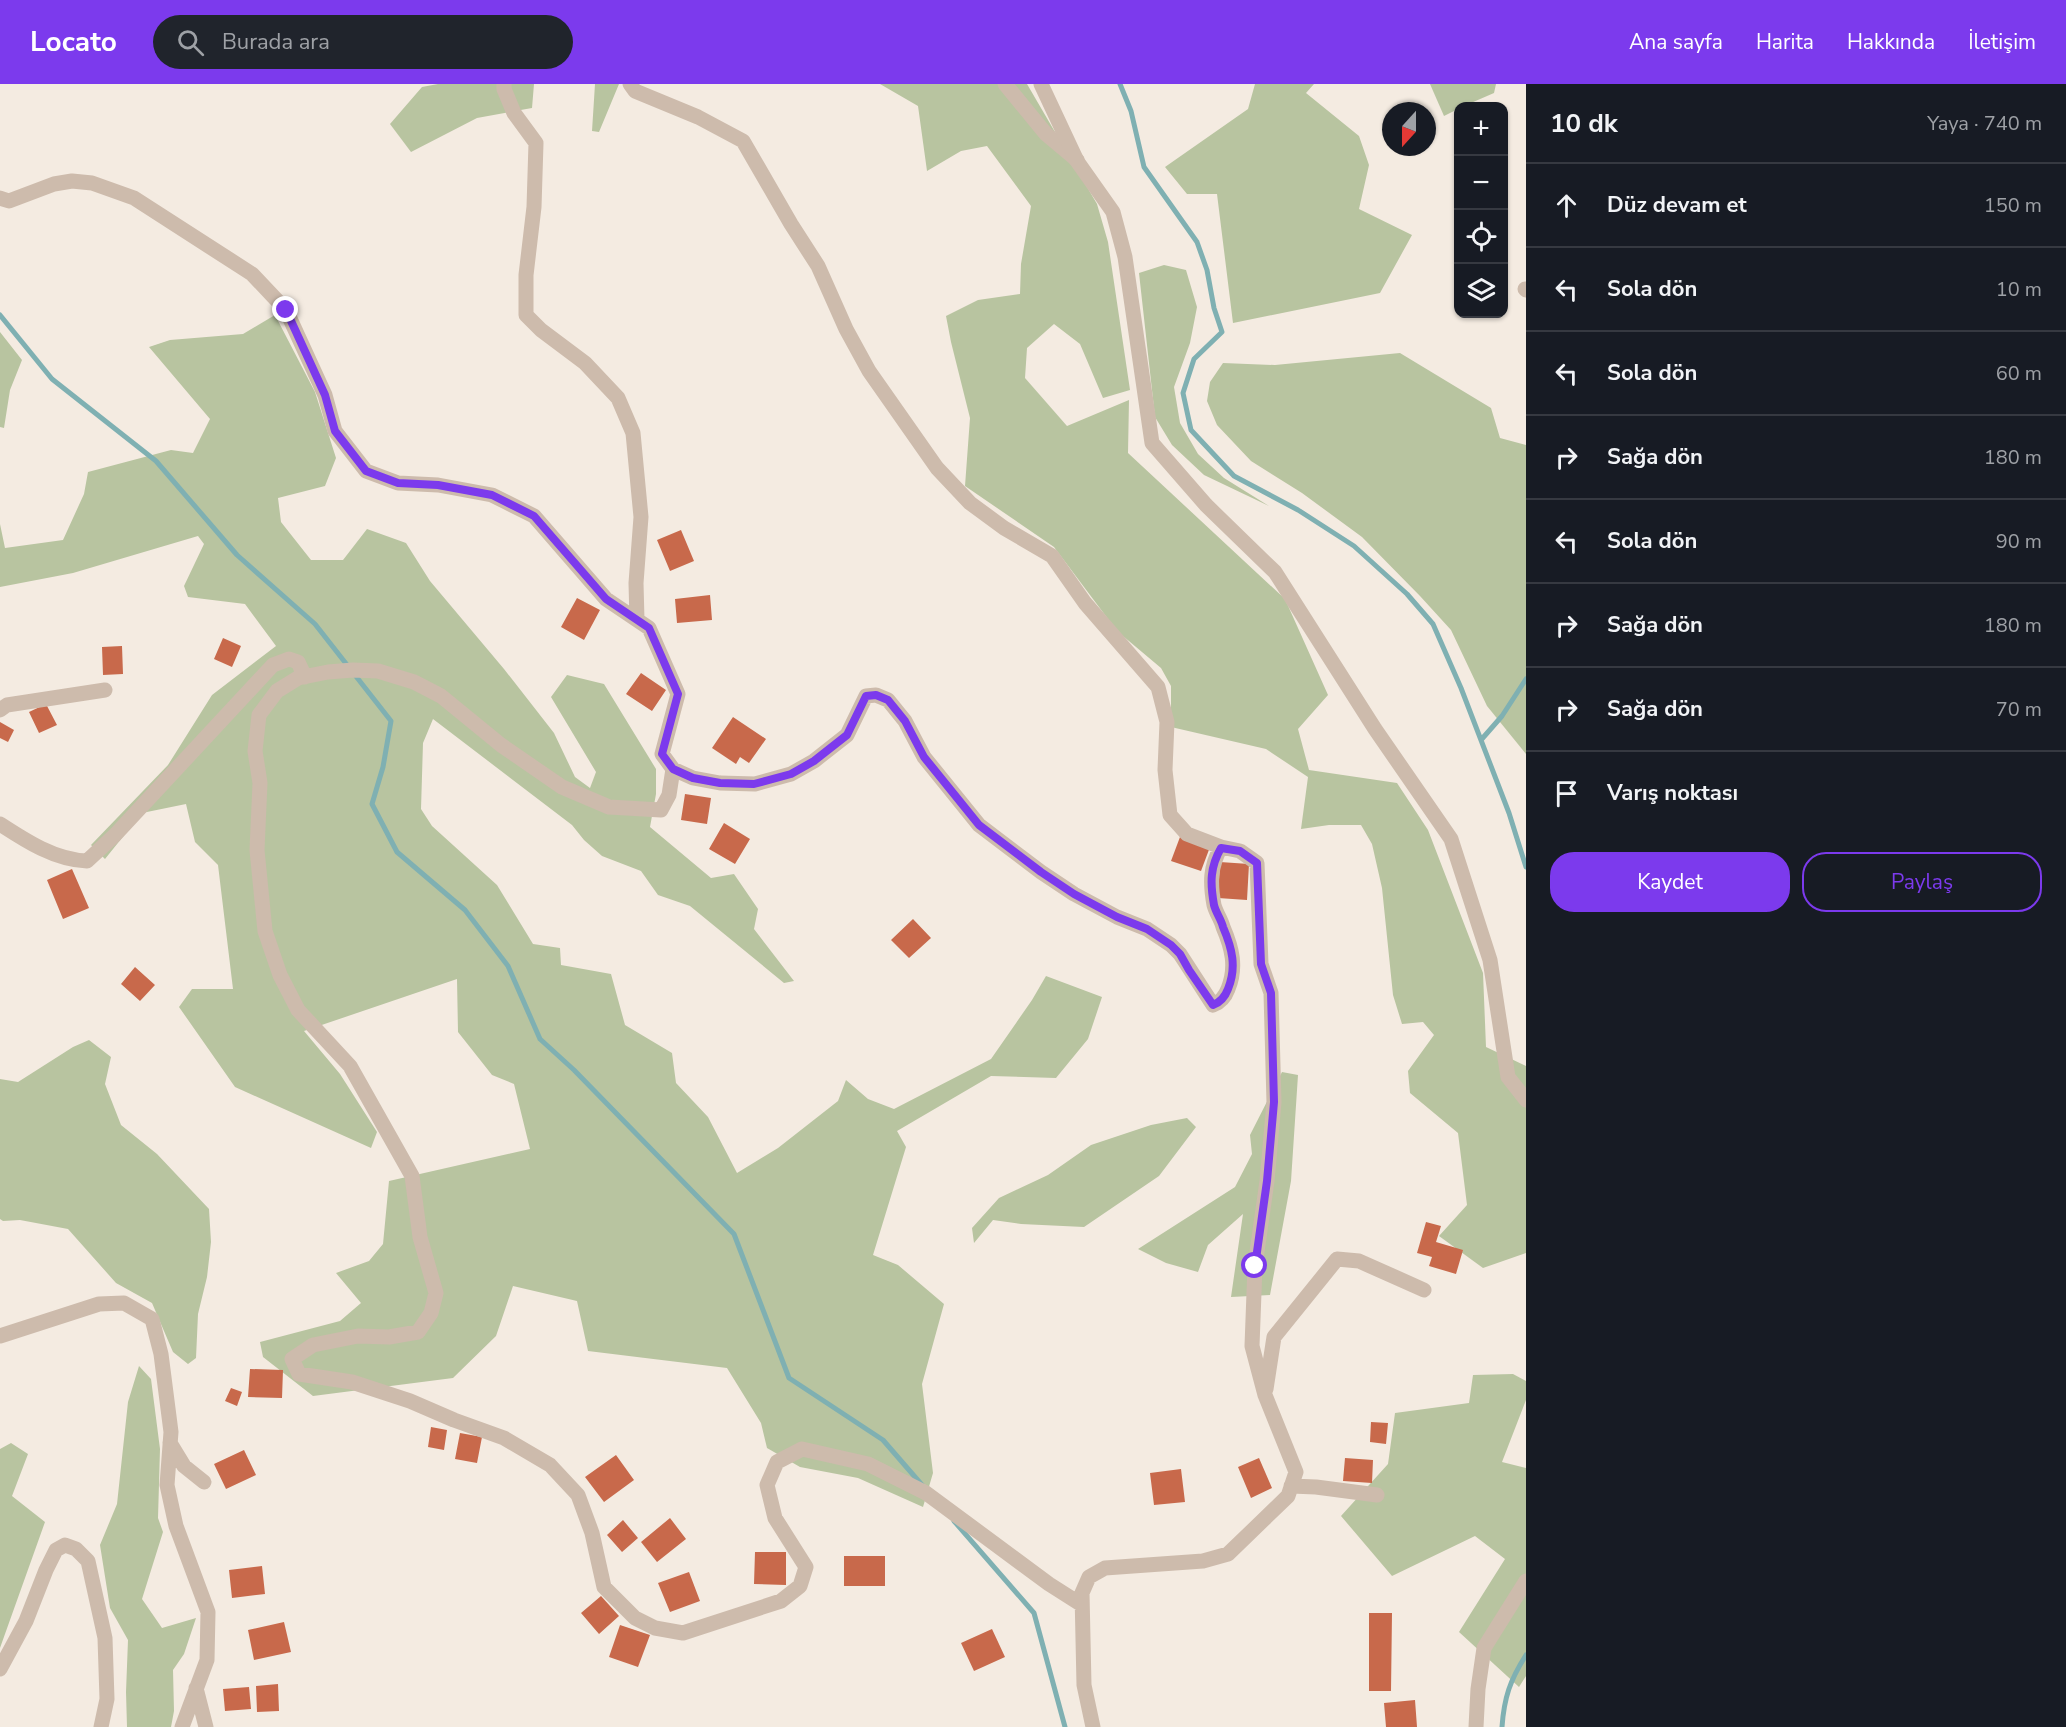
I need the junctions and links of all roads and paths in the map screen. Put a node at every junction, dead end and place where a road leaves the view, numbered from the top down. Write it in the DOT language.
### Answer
graph roads {
  1 [pos="504,84"];
  2 [pos="630,84"];
  3 [pos="1005,84"];
  4 [pos="1041,84"];
  5 [pos="1077,161"];
  6 [pos="0,198"];
  7 [pos="638,620"];
  8 [pos="305,677"];
  9 [pos="105,690"];
  10 [pos="0,710"];
  11 [pos="673,769"];
  12 [pos="0,824"];
  13 [pos="1221,848"];
  14 [pos="1526,1101"];
  15 [pos="1424,1290"];
  16 [pos="0,1336"];
  17 [pos="1265,1395"];
  18 [pos="170,1443"];
  19 [pos="204,1482"];
  20 [pos="1291,1486"];
  21 [pos="1377,1495"];
  22 [pos="1526,1581"];
  23 [pos="1082,1605"];
  24 [pos="0,1669"];
  25 [pos="196,1688"];
  26 [pos="101,1727"];
  27 [pos="182,1727"];
  28 [pos="206,1727"];
  29 [pos="1093,1727"];
  30 [pos="1476,1727"];
  1 -- 7 [label="street"];
  2 -- 13 [label="street"];
  3 -- 5 [label="street"];
  4 -- 5 [label="street"];
  5 -- 14 [label="street"];
  6 -- 7 [label="street"];
  7 -- 11 [label="street"];
  8 -- 11 [label="street"];
  8 -- 12 [label="street"];
  8 -- 23 [label="street"];
  9 -- 10 [label="street"];
  11 -- 13 [label="street"];
  13 -- 17 [label="street"];
  15 -- 17 [label="street"];
  16 -- 18 [label="street"];
  17 -- 20 [label="street"];
  18 -- 19 [label="street"];
  18 -- 25 [label="street"];
  20 -- 21 [label="street"];
  20 -- 23 [label="street"];
  22 -- 30 [label="street"];
  23 -- 29 [label="street"];
  24 -- 26 [label="street"];
  25 -- 27 [label="street"];
  25 -- 28 [label="street"];
}
